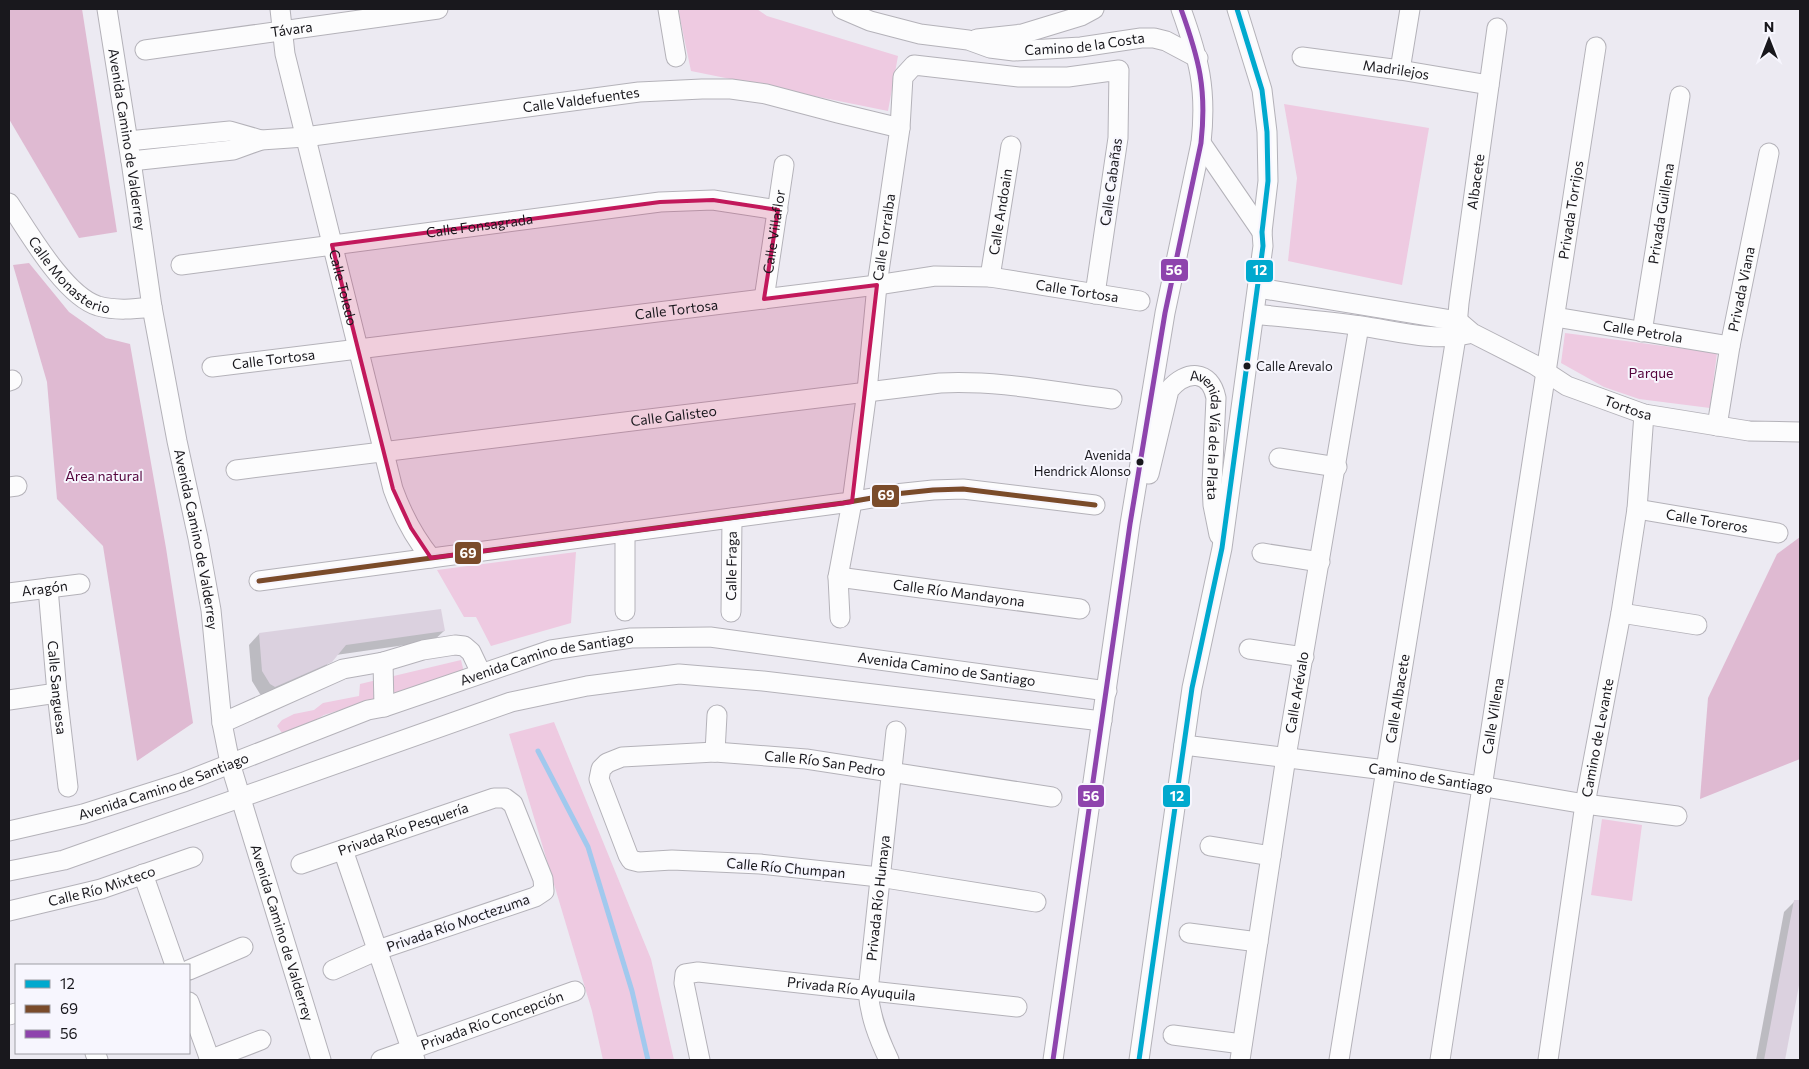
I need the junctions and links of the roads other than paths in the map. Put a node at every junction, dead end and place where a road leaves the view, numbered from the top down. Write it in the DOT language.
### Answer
graph roads {
  1 [pos="107,9"];
  2 [pos="280,9"];
  3 [pos="438,9"];
  4 [pos="668,9"];
  5 [pos="842,9"];
  6 [pos="1094,9"];
  7 [pos="1182,9"];
  8 [pos="1236,9"];
  9 [pos="1410,9"];
  10 [pos="1497,28"];
  11 [pos="281,31"];
  12 [pos="968,40"];
  13 [pos="1596,47"];
  14 [pos="145,50"];
  15 [pos="676,57"];
  16 [pos="1302,57"];
  17 [pos="1198,58"];
  18 [pos="1119,70"];
  19 [pos="1400,70"];
  20 [pos="1489,85"];
  21 [pos="1680,96"];
  22 [pos="900,128"];
  23 [pos="306,137"];
  24 [pos="261,140"];
  25 [pos="128,141"];
  26 [pos="1201,143"];
  27 [pos="1011,146"];
  28 [pos="1768,153"];
  29 [pos="131,161"];
  30 [pos="784,166"];
  31 [pos="9,204"];
  32 [pos="778,210"];
  33 [pos="1262,232"];
  34 [pos="332,245"];
  35 [pos="181,265"];
  36 [pos="990,277"];
  37 [pos="878,285"];
  38 [pos="1258,288"];
  39 [pos="1095,294"];
  40 [pos="764,299"];
  41 [pos="1140,301"];
  42 [pos="152,307"];
  43 [pos="1254,314"];
  44 [pos="1555,317"];
  45 [pos="1359,326"];
  46 [pos="1462,330"];
  47 [pos="1642,332"];
  48 [pos="1730,346"];
  49 [pos="358,349"];
  50 [pos="212,368"];
  51 [pos="1546,373"];
  52 [pos="867,391"];
  53 [pos="1112,400"];
  54 [pos="1644,414"];
  55 [pos="1716,426"];
  56 [pos="1800,432"];
  57 [pos="384,452"];
  58 [pos="1279,458"];
  59 [pos="1337,467"];
  60 [pos="236,470"];
  61 [pos="852,502"];
  62 [pos="1095,504"];
  63 [pos="1637,509"];
  64 [pos="732,518"];
  65 [pos="1130,524"];
  66 [pos="625,532"];
  67 [pos="1778,533"];
  68 [pos="1222,548"];
  69 [pos="1262,553"];
  70 [pos="431,558"];
  71 [pos="1320,562"];
  72 [pos="838,577"];
  73 [pos="259,581"];
  74 [pos="80,584"];
  75 [pos="48,588"];
  76 [pos="9,592"];
  77 [pos="1080,608"];
  78 [pos="625,611"];
  79 [pos="731,612"];
  80 [pos="1622,613"];
  81 [pos="840,618"];
  82 [pos="1697,625"];
  83 [pos="1249,649"];
  84 [pos="1304,657"];
  85 [pos="383,662"];
  86 [pos="481,673"];
  87 [pos="1107,691"];
  88 [pos="57,693"];
  89 [pos="9,700"];
  90 [pos="384,706"];
  91 [pos="717,715"];
  92 [pos="1102,721"];
  93 [pos="222,723"];
  94 [pos="896,731"];
  95 [pos="1184,745"];
  96 [pos="715,752"];
  97 [pos="1286,758"];
  98 [pos="230,763"];
  99 [pos="601,769"];
  100 [pos="1385,770"];
  101 [pos="892,772"];
  102 [pos="1482,786"];
  103 [pos="68,787"];
  104 [pos="1052,797"];
  105 [pos="239,798"];
  106 [pos="505,798"];
  107 [pos="1585,804"];
  108 [pos="1677,816"];
  109 [pos="9,831"];
  110 [pos="1210,846"];
  111 [pos="343,850"];
  112 [pos="1271,856"];
  113 [pos="193,857"];
  114 [pos="301,864"];
  115 [pos="9,872"];
  116 [pos="143,874"];
  117 [pos="880,877"];
  118 [pos="1036,902"];
  119 [pos="9,911"];
  120 [pos="1189,933"];
  121 [pos="1258,942"];
  122 [pos="243,947"];
  123 [pos="378,950"];
  124 [pos="176,964"];
  125 [pos="190,970"];
  126 [pos="333,970"];
  127 [pos="575,991"];
  128 [pos="868,991"];
  129 [pos="190,1005"];
  130 [pos="1017,1007"];
  131 [pos="1173,1035"];
  132 [pos="261,1040"];
  133 [pos="1241,1052"];
  134 [pos="414,1055"];
  135 [pos="209,1060"];
  136 [pos="321,1060"];
  137 [pos="381,1060"];
  138 [pos="700,1060"];
  139 [pos="889,1060"];
  140 [pos="1053,1060"];
  141 [pos="1138,1060"];
  142 [pos="1339,1060"];
  143 [pos="1440,1060"];
  144 [pos="1548,1060"];
  1 -- 25 [label="street, Avenida Camino de Valderrey"];
  2 -- 11 [label="street, Calle Toledo"];
  3 -- 11 [label="street, Távara"];
  4 -- 15 [label="street"];
  5 -- 12 [label="street, Camino de la Costa"];
  6 -- 12 [label="street, Camino de la Costa"];
  7 -- 17 [label="street, Avenida Vía de la Plata"];
  8 -- 33 [label="street, Avenida Vía de la Plata"];
  9 -- 19 [label="street"];
  10 -- 20 [label="street, Albacete"];
  11 -- 14 [label="street, Távara"];
  11 -- 23 [label="street, Calle Toledo"];
  12 -- 17 [label="street, Camino de la Costa"];
  13 -- 44 [label="street, Privada Torrijos"];
  16 -- 19 [label="street, Madrilejos"];
  17 -- 26 [label="street, Avenida Vía de la Plata"];
  18 -- 22 [label="street, Calle Torralba"];
  18 -- 39 [label="street, Calle Cabañas"];
  19 -- 20 [label="street, Madrilejos"];
  20 -- 46 [label="street, Albacete"];
  21 -- 47 [label="street, Privada Guillena"];
  22 -- 23 [label="street, Calle Valdefuentes"];
  22 -- 37 [label="street, Calle Torralba"];
  23 -- 24 [label="street, Calle Valdefuentes"];
  23 -- 34 [label="street, Calle Toledo"];
  24 -- 25 [label="street, Calle Valdefuentes"];
  24 -- 29 [label="street, Calle Valdefuentes"];
  25 -- 29 [label="street, Avenida Camino de Valderrey"];
  26 -- 33 [label="street"];
  26 -- 65 [label="street, Avenida Vía de la Plata"];
  27 -- 36 [label="street, Calle Andoain"];
  28 -- 48 [label="street, Privada Viana"];
  29 -- 42 [label="street, Avenida Camino de Valderrey"];
  30 -- 32 [label="street, Calle Villaflor"];
  31 -- 42 [label="street, Calle Monasterio"];
  32 -- 34 [label="street, Calle Fonsagrada"];
  32 -- 40 [label="street, Calle Villaflor"];
  33 -- 38 [label="street, Avenida Vía de la Plata"];
  34 -- 35 [label="street, Calle Fonsagrada"];
  34 -- 49 [label="street, Calle Toledo"];
  36 -- 37 [label="street, Calle Tortosa"];
  36 -- 39 [label="street, Calle Tortosa"];
  37 -- 40 [label="street, Calle Tortosa"];
  37 -- 52 [label="street, Calle Torralba"];
  38 -- 43 [label="street, Avenida Vía de la Plata"];
  38 -- 46 [label="street, Tortosa"];
  39 -- 41 [label="street, Calle Tortosa"];
  40 -- 49 [label="street, Calle Tortosa"];
  42 -- 93 [label="street, Avenida Camino de Valderrey"];
  43 -- 45 [label="street, Tortosa"];
  43 -- 68 [label="street, Avenida Vía de la Plata"];
  44 -- 47 [label="street, Calle Petrola"];
  44 -- 51 [label="street, Privada Torrijos"];
  45 -- 46 [label="street, Tortosa"];
  45 -- 59 [label="street, Calle Arévalo"];
  46 -- 51 [label="street, Tortosa"];
  46 -- 100 [label="street, Calle Albacete"];
  47 -- 48 [label="street, Calle Petrola"];
  48 -- 55 [label="street, Privada Viana"];
  49 -- 50 [label="street, Calle Tortosa"];
  49 -- 57 [label="street, Calle Toledo"];
  51 -- 54 [label="street, Tortosa"];
  51 -- 102 [label="street, Calle Villena"];
  52 -- 53 [label="street, Calle Galisteo"];
  52 -- 57 [label="street, Calle Galisteo"];
  52 -- 61 [label="street, Calle Torralba"];
  54 -- 55 [label="street, Tortosa"];
  54 -- 63 [label="street, Camino de Levante"];
  55 -- 56 [label="street, Tortosa"];
  57 -- 60 [label="street, Calle Galisteo"];
  57 -- 70 [label="street, Calle Toledo"];
  58 -- 59 [label="street"];
  59 -- 71 [label="street, Calle Arévalo"];
  61 -- 62 [label="street"];
  61 -- 64 [label="street"];
  61 -- 72 [label="street, Calle Torralba"];
  63 -- 67 [label="street, Calle Toreros"];
  63 -- 80 [label="street, Camino de Levante"];
  64 -- 66 [label="street"];
  64 -- 79 [label="street, Calle Fraga"];
  65 -- 68 [label="street, Avenida Vía de la Plata"];
  65 -- 87 [label="street, Avenida Vía de la Plata"];
  66 -- 70 [label="street"];
  66 -- 78 [label="street"];
  68 -- 95 [label="street, Avenida Vía de la Plata"];
  69 -- 71 [label="street"];
  70 -- 73 [label="street"];
  71 -- 84 [label="street, Calle Arévalo"];
  72 -- 77 [label="street, Calle Río Mandayona"];
  72 -- 81 [label="street, Calle Torralba"];
  74 -- 75 [label="street, Aragón"];
  75 -- 76 [label="street, Aragón"];
  75 -- 88 [label="street, Calle Sanguesa"];
  80 -- 82 [label="street"];
  80 -- 107 [label="street, Camino de Levante"];
  83 -- 84 [label="street"];
  84 -- 97 [label="street, Calle Arévalo"];
  85 -- 86 [label="street"];
  85 -- 90 [label="street"];
  85 -- 93 [label="street"];
  86 -- 87 [label="street, Avenida Camino de Santiago"];
  86 -- 90 [label="street, Avenida Camino de Santiago"];
  87 -- 92 [label="street, Avenida Vía de la Plata"];
  88 -- 89 [label="street"];
  88 -- 103 [label="street, Calle Sanguesa"];
  90 -- 98 [label="street, Avenida Camino de Santiago"];
  91 -- 96 [label="street"];
  92 -- 105 [label="street"];
  92 -- 140 [label="street, Avenida Vía de la Plata"];
  93 -- 98 [label="street, Avenida Camino de Valderrey"];
  94 -- 101 [label="street, Privada Río Humaya"];
  95 -- 97 [label="street, Camino de Santiago"];
  95 -- 141 [label="street, Avenida Vía de la Plata"];
  96 -- 99 [label="street, Calle Río San Pedro"];
  96 -- 101 [label="street, Calle Río San Pedro"];
  97 -- 100 [label="street, Camino de Santiago"];
  97 -- 112 [label="street, Calle Arévalo"];
  98 -- 105 [label="street, Avenida Camino de Valderrey"];
  98 -- 109 [label="street, Avenida Camino de Santiago"];
  99 -- 117 [label="street, Calle Río Chumpan"];
  100 -- 102 [label="street, Camino de Santiago"];
  100 -- 142 [label="street, Calle Albacete"];
  101 -- 104 [label="street, Calle Río San Pedro"];
  101 -- 117 [label="street, Privada Río Humaya"];
  102 -- 107 [label="street, Camino de Santiago"];
  102 -- 143 [label="street, Calle Villena"];
  105 -- 115 [label="street"];
  105 -- 136 [label="street, Avenida Camino de Valderrey"];
  106 -- 111 [label="street, Privada Río Pesquería"];
  106 -- 123 [label="street, Privada Río Moctezuma"];
  107 -- 108 [label="street, Camino de Santiago"];
  107 -- 144 [label="street, Camino de Levante"];
  110 -- 112 [label="street"];
  111 -- 114 [label="street, Privada Río Pesquería"];
  111 -- 123 [label="street"];
  112 -- 121 [label="street, Calle Arévalo"];
  113 -- 116 [label="street, Calle Río Mixteco"];
  116 -- 119 [label="street, Calle Río Mixteco"];
  116 -- 124 [label="street"];
  117 -- 118 [label="street, Calle Río Chumpan"];
  117 -- 128 [label="street, Privada Río Humaya"];
  120 -- 121 [label="street"];
  121 -- 133 [label="street, Calle Arévalo"];
  122 -- 125 [label="street"];
  123 -- 126 [label="street, Privada Río Moctezuma"];
  123 -- 134 [label="street"];
  127 -- 134 [label="street, Privada Río Concepción"];
  128 -- 130 [label="street, Privada Río Ayuquila"];
  128 -- 138 [label="street, Privada Río Ayuquila"];
  128 -- 139 [label="street, Privada Río Humaya"];
  129 -- 135 [label="street"];
  131 -- 133 [label="street"];
  132 -- 135 [label="street"];
  134 -- 137 [label="street, Privada Río Concepción"];
}
